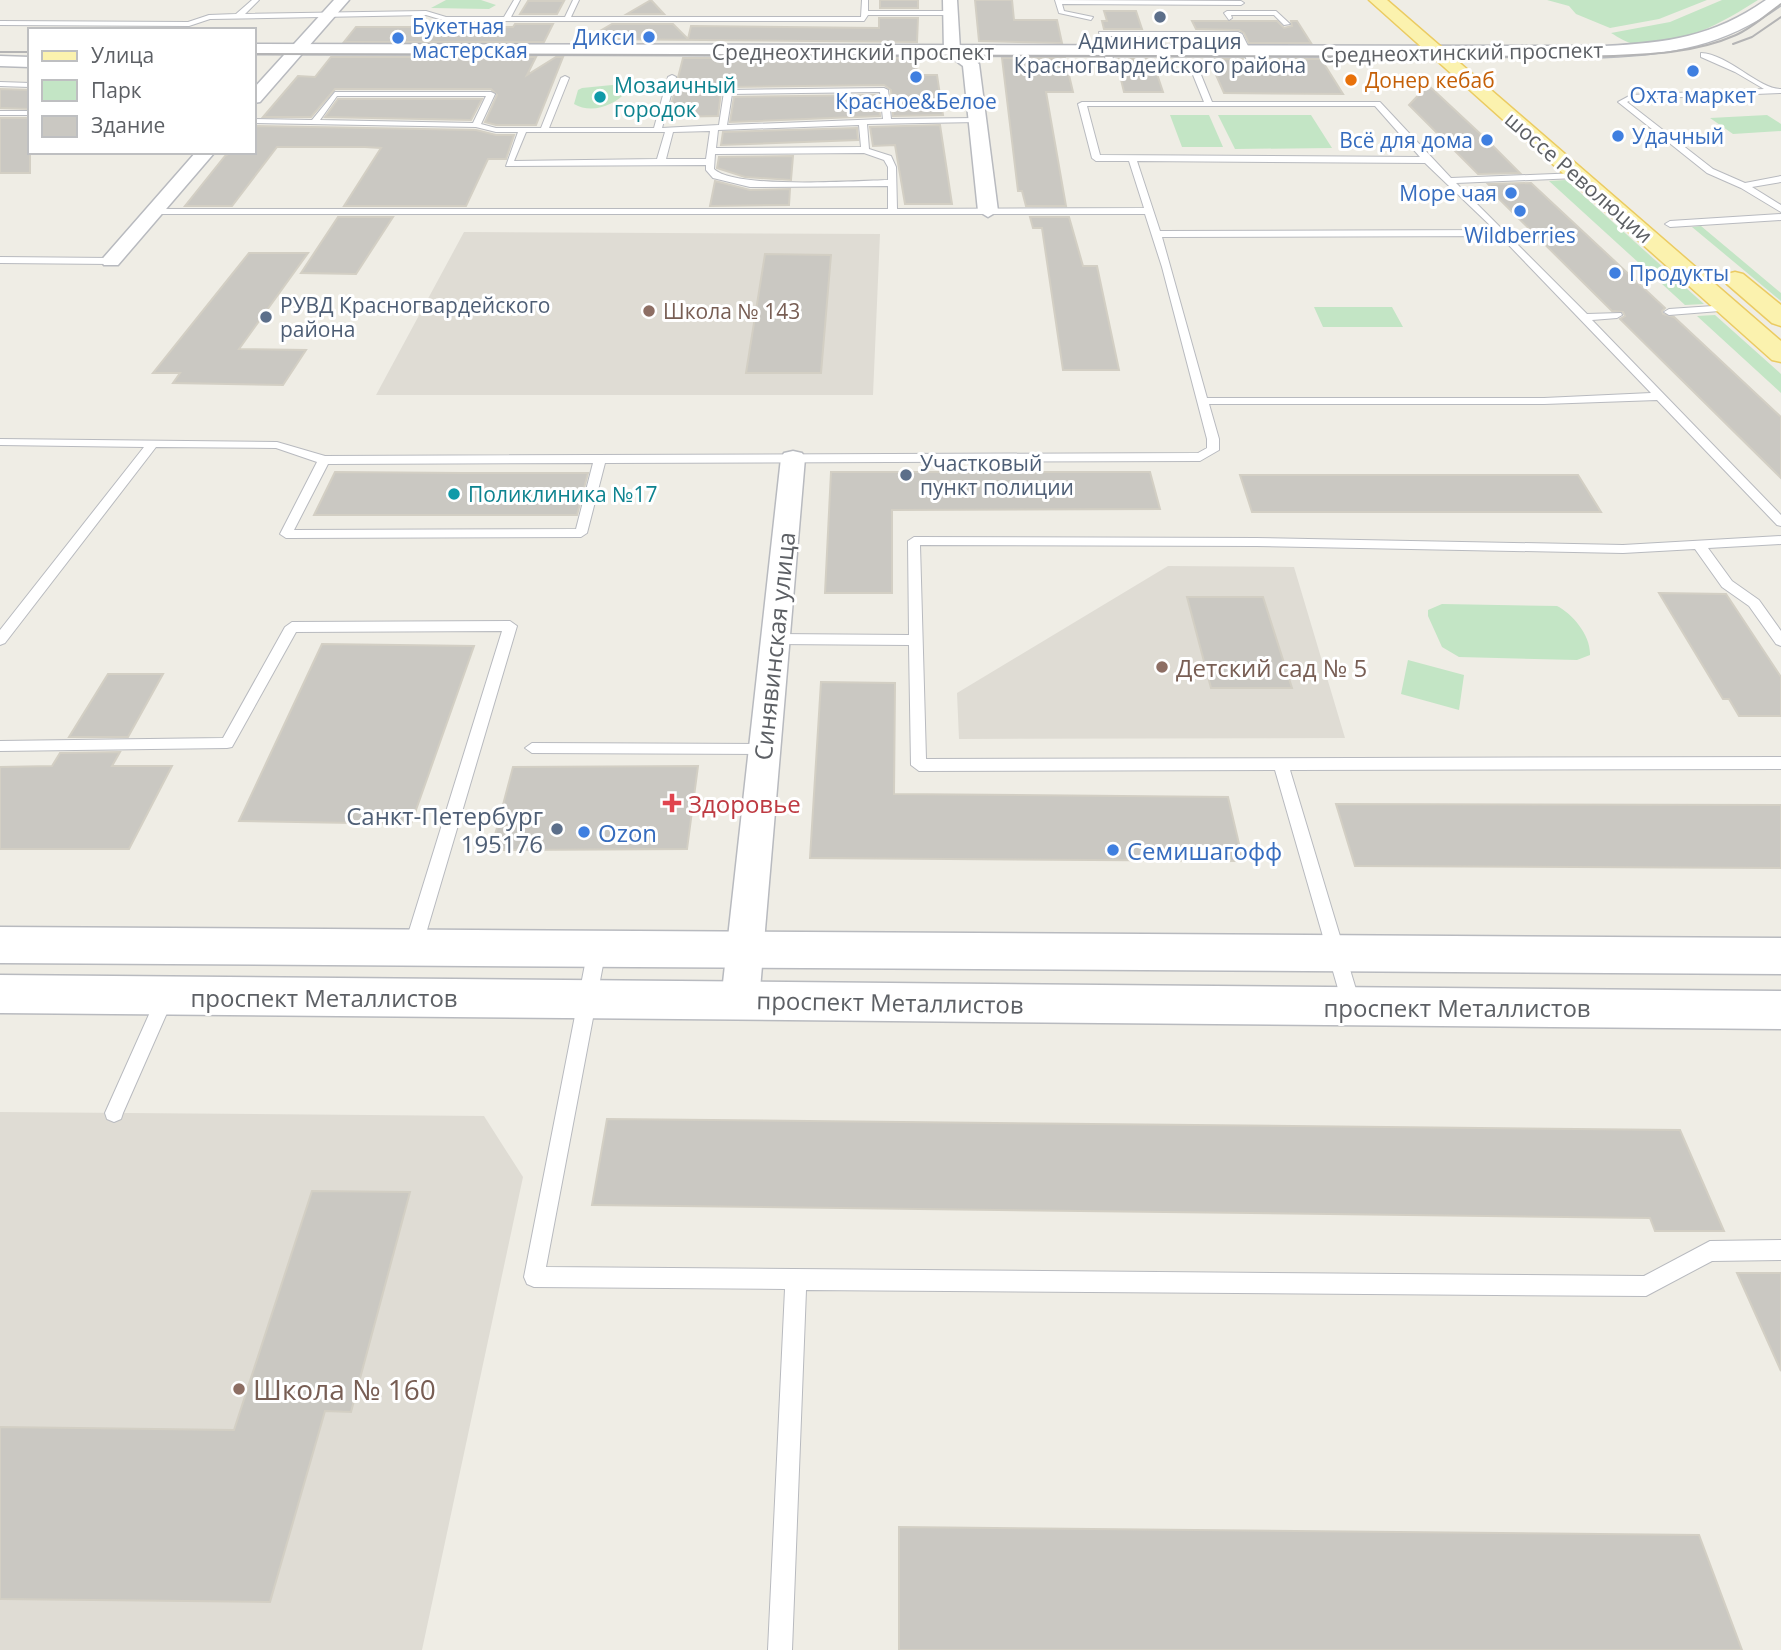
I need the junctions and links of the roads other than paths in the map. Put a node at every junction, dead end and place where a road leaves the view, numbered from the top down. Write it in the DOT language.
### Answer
graph roads {
  1 [pos="256,0"];
  2 [pos="342,0"];
  3 [pos="517,0"];
  4 [pos="576,0"];
  5 [pos="865,0"];
  6 [pos="1377,0"];
  7 [pos="1777,0"];
  8 [pos="1058,1"];
  9 [pos="1240,1"];
  10 [pos="950,7"];
  11 [pos="864,13"];
  12 [pos="1247,13"];
  13 [pos="328,15"];
  14 [pos="238,16"];
  15 [pos="275,16"];
  16 [pos="1091,18"];
  17 [pos="1229,18"];
  18 [pos="506,19"];
  19 [pos="567,19"];
  20 [pos="0,23"];
  21 [pos="1286,23"];
  22 [pos="189,24"];
  23 [pos="1444,31"];
  24 [pos="0,48"];
  25 [pos="28,49"];
  26 [pos="1733,49"];
  27 [pos="256,50"];
  28 [pos="952,52"];
  29 [pos="1704,55"];
  30 [pos="291,56"];
  31 [pos="1109,59"];
  32 [pos="1251,59"];
  33 [pos="0,61"];
  34 [pos="28,62"];
  35 [pos="256,63"];
  36 [pos="971,64"];
  37 [pos="1469,64"];
  38 [pos="1193,65"];
  39 [pos="672,77"];
  40 [pos="565,78"];
  41 [pos="0,84"];
  42 [pos="28,85"];
  43 [pos="1770,90"];
  44 [pos="1781,90"];
  45 [pos="256,96"];
  46 [pos="1781,98"];
  47 [pos="1209,104"];
  48 [pos="0,113"];
  49 [pos="28,113"];
  50 [pos="978,120"];
  51 [pos="256,121"];
  52 [pos="314,121"];
  53 [pos="887,121"];
  54 [pos="863,122"];
  55 [pos="477,125"];
  56 [pos="719,128"];
  57 [pos="523,130"];
  58 [pos="657,130"];
  59 [pos="670,130"];
  60 [pos="544,131"];
  61 [pos="865,150"];
  62 [pos="711,152"];
  63 [pos="204,154"];
  64 [pos="1132,158"];
  65 [pos="1427,160"];
  66 [pos="661,162"];
  67 [pos="709,162"];
  68 [pos="1576,175"];
  69 [pos="1781,179"];
  70 [pos="1448,181"];
  71 [pos="801,183"];
  72 [pos="892,183"];
  73 [pos="1744,186"];
  74 [pos="1649,206"];
  75 [pos="1781,209"];
  76 [pos="800,211"];
  77 [pos="893,211"];
  78 [pos="988,211"];
  79 [pos="1149,211"];
  80 [pos="154,212"];
  81 [pos="1781,217"];
  82 [pos="1670,224"];
  83 [pos="1503,233"];
  84 [pos="1156,234"];
  85 [pos="1690,241"];
  86 [pos="0,260"];
  87 [pos="111,261"];
  88 [pos="1720,267"];
  89 [pos="1728,308"];
  90 [pos="1669,312"];
  91 [pos="1616,316"];
  92 [pos="1586,317"];
  93 [pos="1781,318"];
  94 [pos="1781,354"];
  95 [pos="1662,396"];
  96 [pos="1202,401"];
  97 [pos="0,442"];
  98 [pos="152,444"];
  99 [pos="793,458"];
  100 [pos="600,459"];
  101 [pos="324,460"];
  102 [pos="1779,517"];
  103 [pos="1781,540"];
  104 [pos="1699,545"];
  105 [pos="775,639"];
  106 [pos="0,640"];
  107 [pos="916,640"];
  108 [pos="1781,641"];
  109 [pos="0,746"];
  110 [pos="532,748"];
  111 [pos="764,749"];
  112 [pos="1781,763"];
  113 [pos="1281,764"];
  114 [pos="0,945"];
  115 [pos="413,947"];
  116 [pos="597,949"];
  117 [pos="745,950"];
  118 [pos="1338,953"];
  119 [pos="1781,956"];
  120 [pos="0,994"];
  121 [pos="166,996"];
  122 [pos="588,999"];
  123 [pos="740,1001"];
  124 [pos="1353,1006"];
  125 [pos="1781,1010"];
  126 [pos="114,1113"];
  127 [pos="1781,1250"];
  128 [pos="796,1280"];
  129 [pos="779,1650"];
  1 -- 14 [label="lane"];
  2 -- 13 [label="street"];
  3 -- 18 [label="lane"];
  4 -- 19 [label="lane"];
  5 -- 11 [label="lane"];
  6 -- 37 [label="main road, шоссе Революции"];
  7 -- 37 [label="main road, Среднеохтинский проспект"];
  8 -- 9 [label="lane"];
  8 -- 16 [label="lane"];
  9 -- 12 [label="lane"];
  10 -- 11 [label="lane"];
  10 -- 28 [label="street"];
  11 -- 19 [label="lane"];
  12 -- 17 [label="lane"];
  12 -- 21 [label="lane"];
  13 -- 15 [label="lane"];
  13 -- 18 [label="lane"];
  13 -- 30 [label="street"];
  14 -- 15 [label="lane"];
  14 -- 22 [label="lane"];
  15 -- 22 [label="lane"];
  18 -- 19 [label="lane"];
  20 -- 22 [label="lane"];
  23 -- 37 [label="main road, шоссе Революции"];
  24 -- 25 [label="main road"];
  26 -- 29 [label="main road, Среднеохтинский проспект"];
  27 -- 30 [label="main road, Среднеохтинский проспект"];
  28 -- 30 [label="main road, Среднеохтинский проспект"];
  28 -- 31 [label="main road, Среднеохтинский проспект"];
  28 -- 36 [label="street"];
  29 -- 37 [label="main road, Среднеохтинский проспект"];
  29 -- 43 [label="lane"];
  30 -- 35 [label="main road, Среднеохтинский проспект"];
  30 -- 36 [label="main road, Среднеохтинский проспект"];
  30 -- 45 [label="street"];
  31 -- 32 [label="main road, Среднеохтинский проспект"];
  31 -- 36 [label="main road, Среднеохтинский проспект"];
  31 -- 38 [label="main road, Среднеохтинский проспект"];
  32 -- 37 [label="main road, Среднеохтинский проспект"];
  32 -- 38 [label="main road, Среднеохтинский проспект"];
  33 -- 34 [label="main road"];
  36 -- 50 [label="street"];
  37 -- 68 [label="main road, шоссе Революции"];
  38 -- 47 [label="lane"];
  39 -- 58 [label="lane"];
  40 -- 60 [label="lane"];
  41 -- 42 [label="lane"];
  43 -- 44 [label="lane"];
  43 -- 46 [label="lane"];
  43 -- 73 [label="lane"];
  47 -- 64 [label="lane"];
  47 -- 65 [label="lane"];
  48 -- 49 [label="lane"];
  50 -- 53 [label="lane"];
  50 -- 78 [label="street"];
  51 -- 52 [label="lane"];
  52 -- 55 [label="lane"];
  52 -- 55 [label="lane"];
  53 -- 54 [label="lane"];
  53 -- 56 [label="lane"];
  54 -- 56 [label="lane"];
  54 -- 61 [label="lane"];
  55 -- 57 [label="lane"];
  56 -- 59 [label="lane"];
  56 -- 62 [label="lane"];
  57 -- 60 [label="lane"];
  57 -- 66 [label="lane"];
  58 -- 59 [label="lane"];
  58 -- 60 [label="lane"];
  59 -- 66 [label="lane"];
  61 -- 62 [label="lane"];
  61 -- 72 [label="lane"];
  62 -- 67 [label="lane"];
  63 -- 80 [label="street"];
  64 -- 65 [label="lane"];
  64 -- 79 [label="lane"];
  65 -- 70 [label="lane"];
  66 -- 67 [label="lane"];
  67 -- 71 [label="lane"];
  68 -- 70 [label="lane"];
  68 -- 89 [label="main road, шоссе Революции"];
  69 -- 73 [label="lane"];
  70 -- 83 [label="lane"];
  71 -- 72 [label="lane"];
  71 -- 76 [label="lane"];
  72 -- 77 [label="lane"];
  73 -- 75 [label="lane"];
  74 -- 82 [label="main road, шоссе Революции"];
  76 -- 77 [label="lane"];
  76 -- 80 [label="lane"];
  77 -- 78 [label="lane"];
  78 -- 79 [label="lane"];
  79 -- 84 [label="lane"];
  80 -- 87 [label="street"];
  81 -- 82 [label="lane"];
  82 -- 85 [label="main road, шоссе Революции"];
  83 -- 84 [label="lane"];
  83 -- 92 [label="lane"];
  84 -- 96 [label="lane"];
  86 -- 87 [label="lane"];
  88 -- 93 [label="main road"];
  89 -- 90 [label="lane"];
  89 -- 94 [label="main road, шоссе Революции"];
  91 -- 92 [label="lane"];
  92 -- 95 [label="lane"];
  95 -- 96 [label="lane"];
  95 -- 102 [label="lane"];
  96 -- 99 [label="lane"];
  97 -- 98 [label="lane"];
  98 -- 101 [label="lane"];
  98 -- 106 [label="lane"];
  99 -- 100 [label="lane"];
  99 -- 105 [label="street, Синявинская улица"];
  100 -- 101 [label="lane"];
  100 -- 101 [label="lane"];
  103 -- 104 [label="lane"];
  104 -- 107 [label="lane"];
  104 -- 108 [label="lane"];
  105 -- 107 [label="lane"];
  105 -- 111 [label="street, Синявинская улица"];
  107 -- 113 [label="lane"];
  109 -- 115 [label="lane"];
  110 -- 111 [label="lane"];
  111 -- 117 [label="street, Синявинская улица"];
  112 -- 113 [label="lane"];
  113 -- 118 [label="lane"];
  114 -- 115 [label="main road, проспект Металлистов"];
  115 -- 116 [label="main road, проспект Металлистов"];
  116 -- 117 [label="main road, проспект Металлистов"];
  116 -- 122 [label="lane"];
  117 -- 118 [label="main road, проспект Металлистов"];
  117 -- 123 [label="street, Синявинская улица"];
  118 -- 119 [label="main road, проспект Металлистов"];
  118 -- 124 [label="lane"];
  120 -- 121 [label="main road, проспект Металлистов"];
  121 -- 122 [label="main road, проспект Металлистов"];
  121 -- 126 [label="lane"];
  122 -- 123 [label="main road, проспект Металлистов"];
  122 -- 128 [label="lane"];
  123 -- 124 [label="main road, проспект Металлистов"];
  124 -- 125 [label="main road, проспект Металлистов"];
  127 -- 128 [label="lane"];
  128 -- 129 [label="lane"];
}
